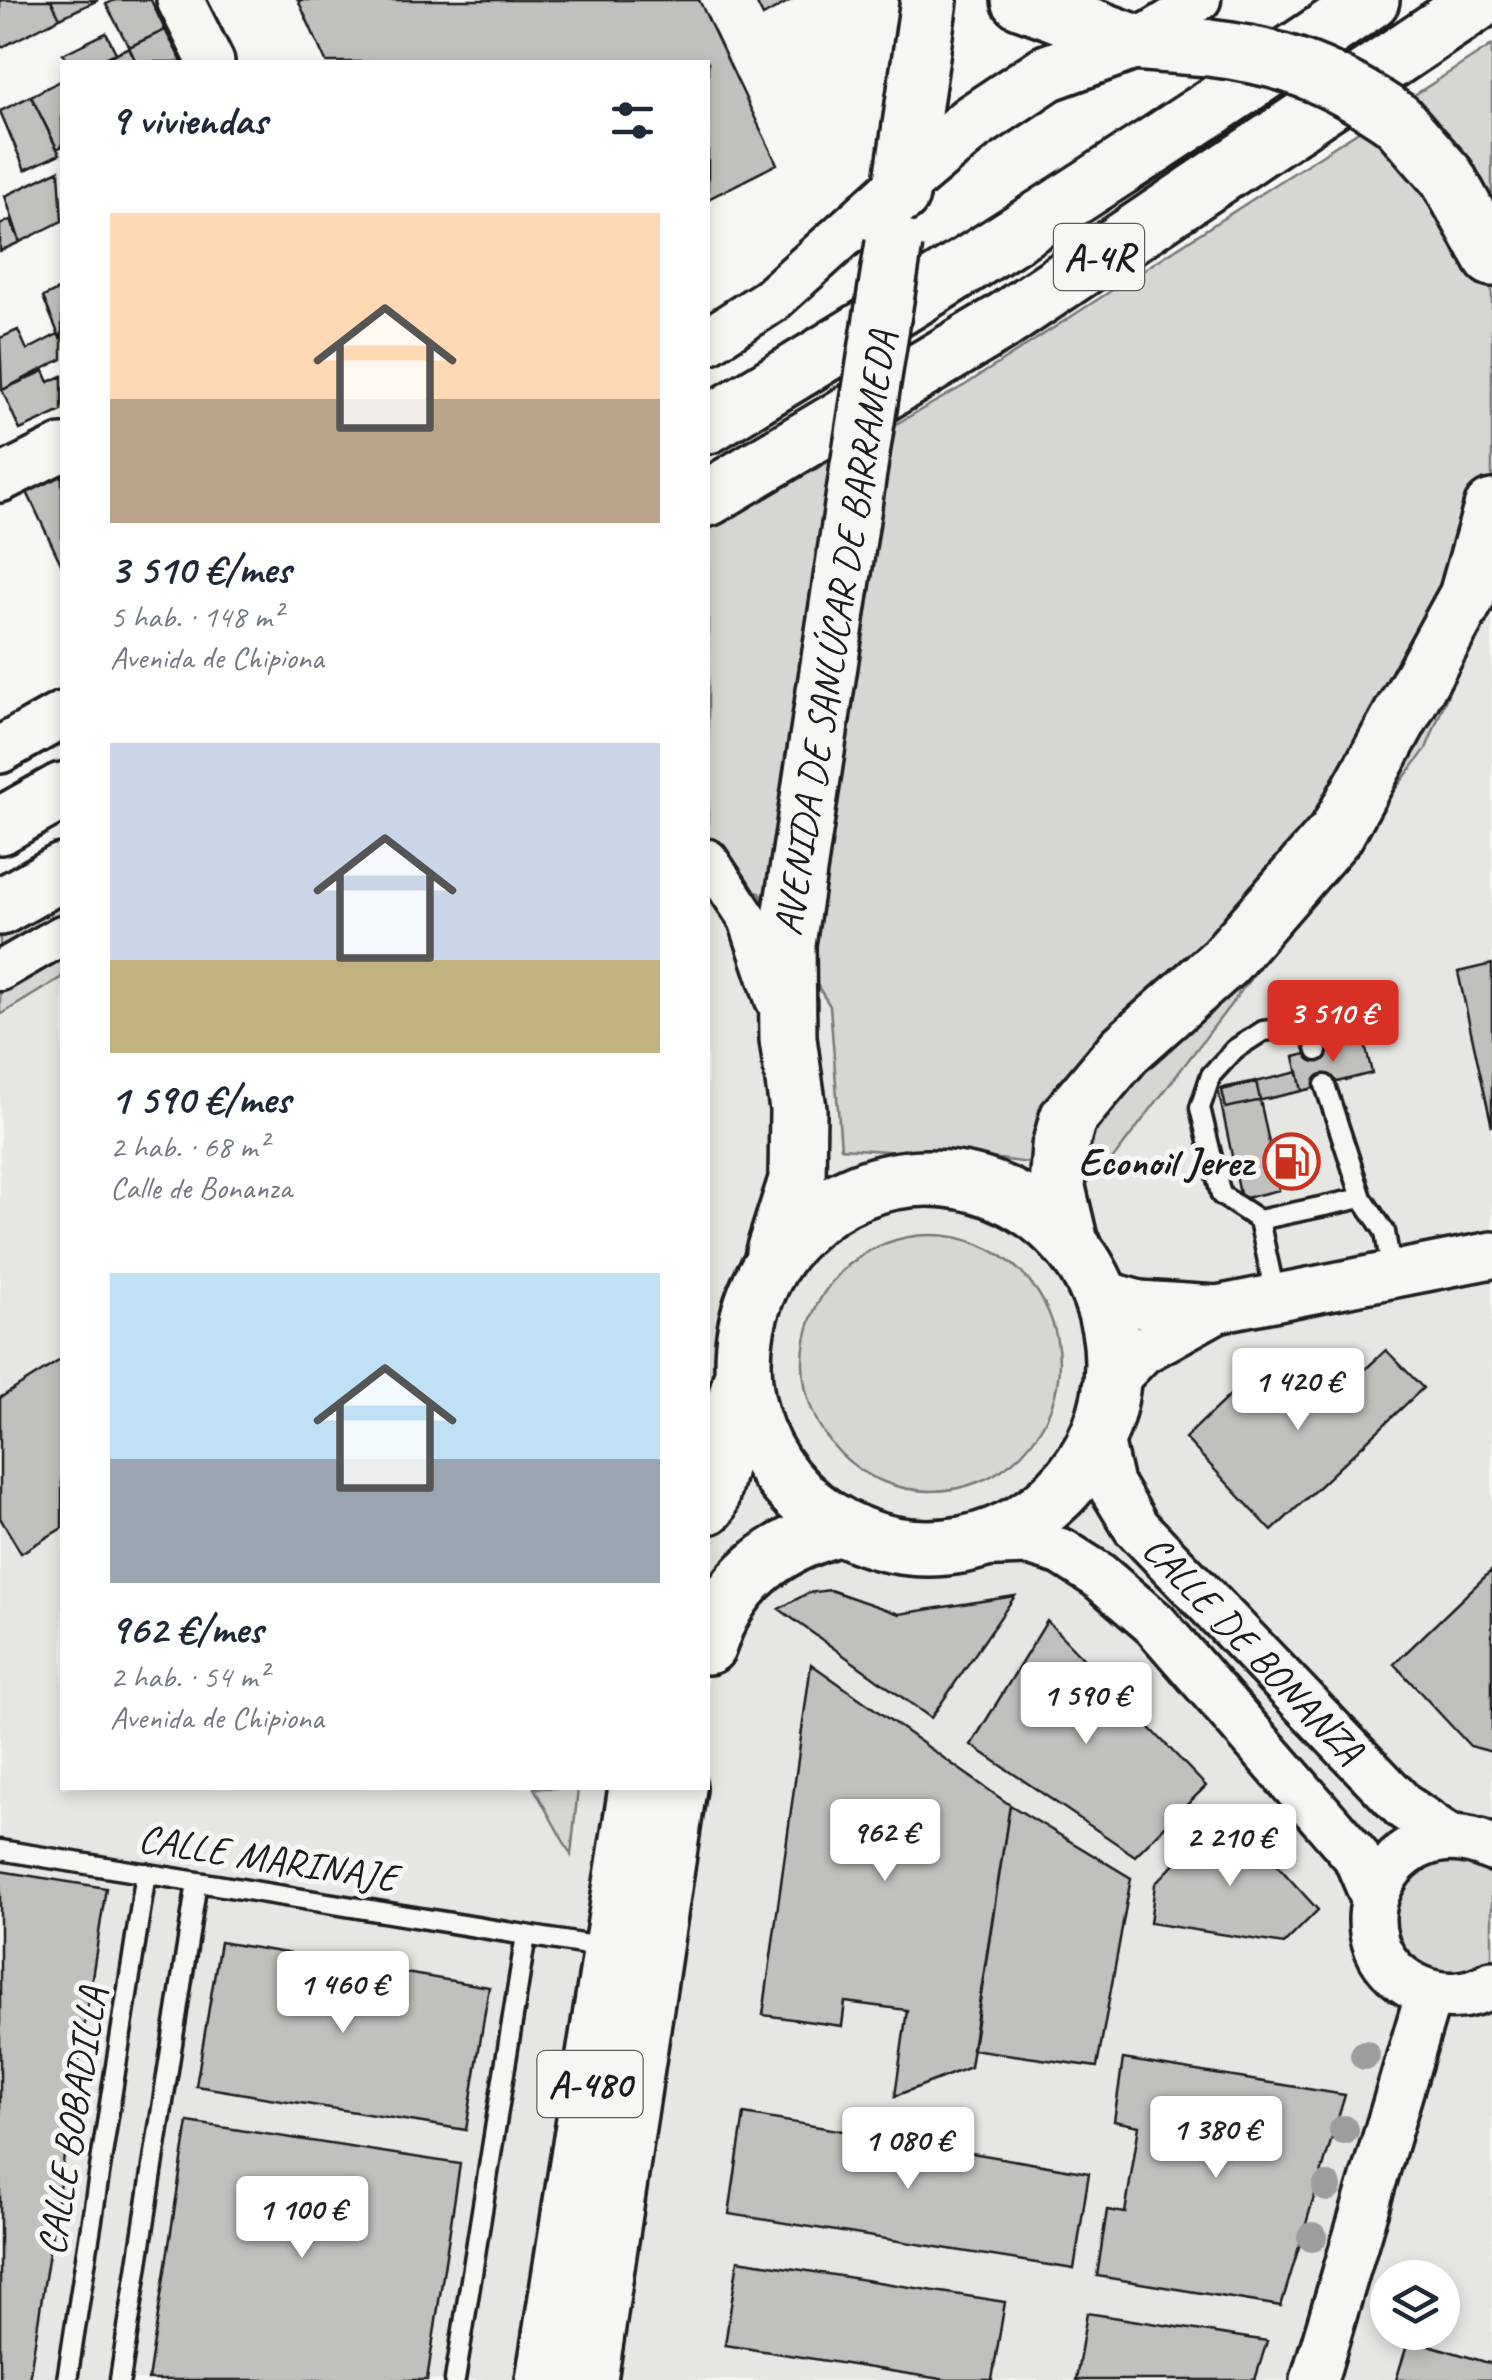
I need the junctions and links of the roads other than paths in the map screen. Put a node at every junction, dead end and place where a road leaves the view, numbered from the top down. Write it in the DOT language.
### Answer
graph roads {
  1 [pos="180,0"];
  2 [pos="929,0"];
  3 [pos="1020,0"];
  4 [pos="1371,0"];
  5 [pos="1481,0"];
  6 [pos="1205,24"];
  7 [pos="1133,42"];
  8 [pos="210,60"];
  9 [pos="903,181"];
  10 [pos="1492,258"];
  11 [pos="710,340"];
  12 [pos="710,424"];
  13 [pos="60,449"];
  14 [pos="0,479"];
  15 [pos="710,497"];
  16 [pos="1492,508"];
  17 [pos="1479,585"];
  18 [pos="60,716"];
  19 [pos="0,750"];
  20 [pos="60,792"];
  21 [pos="0,826"];
  22 [pos="710,863"];
  23 [pos="60,873"];
  24 [pos="0,907"];
  25 [pos="60,936"];
  26 [pos="0,971"];
  27 [pos="788,1039"];
  28 [pos="1317,1052"];
  29 [pos="1325,1085"];
  30 [pos="1362,1198"];
  31 [pos="1259,1220"];
  32 [pos="1070,1242"];
  33 [pos="1492,1255"];
  34 [pos="770,1264"];
  35 [pos="1392,1274"];
  36 [pos="1100,1293"];
  37 [pos="1276,1298"];
  38 [pos="1218,1309"];
  39 [pos="742,1373"];
  40 [pos="1112,1382"];
  41 [pos="1099,1435"];
  42 [pos="710,1498"];
  43 [pos="842,1527"];
  44 [pos="970,1544"];
  45 [pos="710,1639"];
  46 [pos="637,1790"];
  47 [pos="678,1790"];
  48 [pos="1448,1837"];
  49 [pos="1492,1848"];
  50 [pos="0,1850"];
  51 [pos="146,1873"];
  52 [pos="196,1882"];
  53 [pos="1374,1898"];
  54 [pos="526,1935"];
  55 [pos="611,1949"];
  56 [pos="1492,1984"];
  57 [pos="1428,1993"];
  58 [pos="67,2380"];
  59 [pos="120,2380"];
  60 [pos="455,2380"];
  61 [pos="544,2380"];
  62 [pos="589,2380"];
  63 [pos="1314,2380"];
  1 -- 8 [label="street"];
  2 -- 9 [label="main road, AVENIDA DE SANLÚCAR DE BARRAMEDA"];
  3 -- 7 [label="main road"];
  4 -- 12 [label="main road, A-4R"];
  5 -- 15 [label="main road, A-4R"];
  6 -- 7 [label="main road"];
  6 -- 10 [label="main road, bridge"];
  7 -- 9 [label="main road"];
  9 -- 11 [label="street"];
  9 -- 27 [label="main road, AVENIDA DE SANLÚCAR DE BARRAMEDA, bridge"];
  13 -- 14 [label="street"];
  16 -- 17 [label="main road"];
  17 -- 32 [label="main road"];
  18 -- 19 [label="street"];
  20 -- 21 [label="main road"];
  22 -- 27 [label="street"];
  23 -- 24 [label="main road"];
  25 -- 26 [label="street"];
  27 -- 34 [label="main road, AVENIDA DE SANLÚCAR DE BARRAMEDA"];
  28 -- 31 [label="lane"];
  29 -- 30 [label="lane"];
  30 -- 31 [label="lane"];
  30 -- 35 [label="lane"];
  31 -- 37 [label="lane"];
  32 -- 34 [label="main road"];
  32 -- 36 [label="main road"];
  33 -- 35 [label="street"];
  34 -- 39 [label="main road"];
  35 -- 37 [label="street"];
  36 -- 38 [label="street"];
  36 -- 40 [label="main road"];
  37 -- 38 [label="street"];
  38 -- 40 [label="street"];
  39 -- 42 [label="main road"];
  39 -- 43 [label="main road"];
  40 -- 41 [label="main road"];
  41 -- 44 [label="main road"];
  41 -- 48 [label="street, CALLE DE BONANZA"];
  43 -- 44 [label="main road"];
  43 -- 45 [label="main road"];
  44 -- 53 [label="street, CALLE DE BONANZA"];
  46 -- 55 [label="main road, A-480"];
  47 -- 62 [label="main road, A-480"];
  48 -- 49 [label="street"];
  48 -- 53 [label="street"];
  50 -- 51 [label="lane, CALLE MARINAJE"];
  51 -- 52 [label="lane, CALLE MARINAJE"];
  51 -- 58 [label="lane, CALLE BOBADILLA"];
  52 -- 54 [label="lane, CALLE MARINAJE"];
  52 -- 59 [label="lane"];
  53 -- 57 [label="street"];
  54 -- 55 [label="lane, CALLE MARINAJE"];
  54 -- 60 [label="lane"];
  55 -- 61 [label="main road, A-480"];
  56 -- 57 [label="street"];
  57 -- 63 [label="street"];
}
